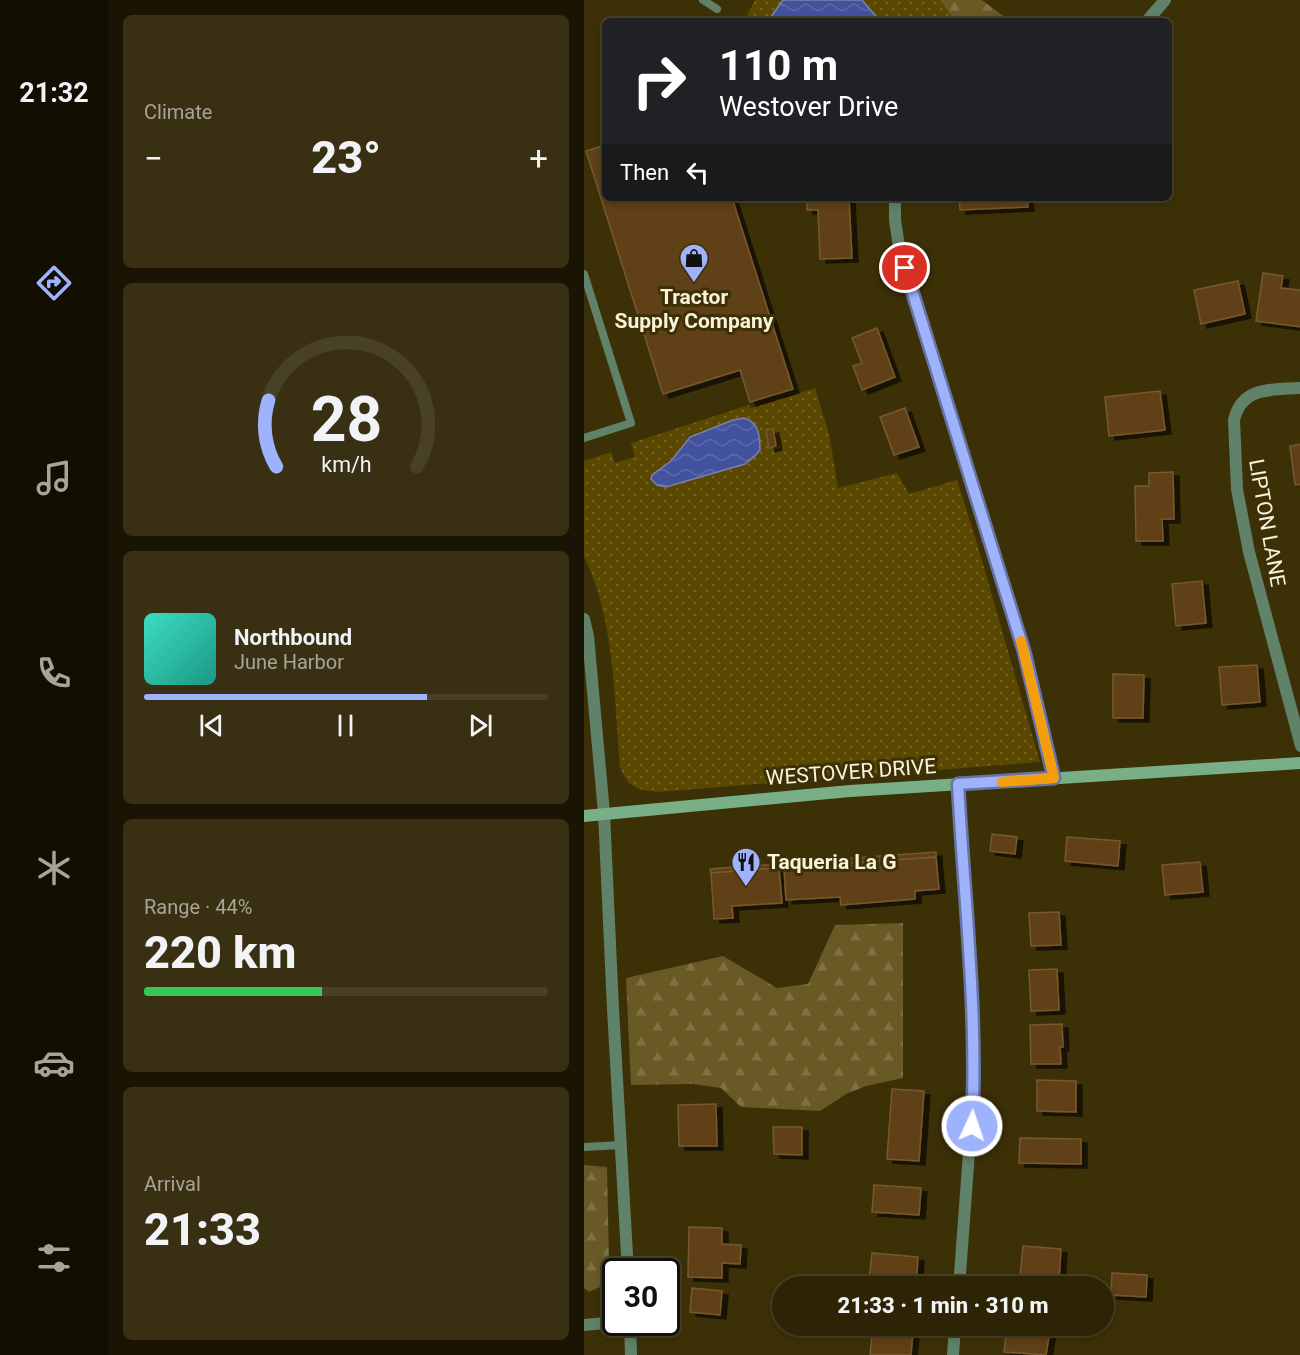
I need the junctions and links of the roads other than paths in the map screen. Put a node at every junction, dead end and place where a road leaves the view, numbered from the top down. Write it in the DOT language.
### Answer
graph roads {
  1 [pos="703,0"];
  2 [pos="1166,0"];
  3 [pos="717,9"];
  4 [pos="1150,18"];
  5 [pos="895,201"];
  6 [pos="584,274"];
  7 [pos="1301,388"];
  8 [pos="584,438"];
  9 [pos="584,619"];
  10 [pos="1301,746"];
  11 [pos="1301,763"];
  12 [pos="1054,778"];
  13 [pos="958,784"];
  14 [pos="604,813"];
  15 [pos="584,816"];
  16 [pos="621,1144"];
  17 [pos="584,1147"];
  18 [pos="627,1258"];
  19 [pos="960,1276"];
  20 [pos="602,1323"];
  21 [pos="584,1325"];
  22 [pos="630,1336"];
  23 [pos="954,1336"];
  24 [pos="630,1355"];
  25 [pos="953,1355"];
  1 -- 3 [label="lane"];
  2 -- 4 [label="street"];
  5 -- 12 [label="street"];
  6 -- 8 [label="lane"];
  7 -- 10 [label="street, LIPTON LANE"];
  9 -- 14 [label="street"];
  11 -- 12 [label="main road, WESTOVER DRIVE"];
  12 -- 13 [label="main road, WESTOVER DRIVE"];
  13 -- 14 [label="main road, WESTOVER DRIVE"];
  13 -- 19 [label="street"];
  14 -- 15 [label="main road, WESTOVER DRIVE"];
  14 -- 16 [label="street"];
  16 -- 17 [label="lane"];
  16 -- 18 [label="street"];
  20 -- 21 [label="street"];
  22 -- 24 [label="street"];
  23 -- 25 [label="street"];
}
